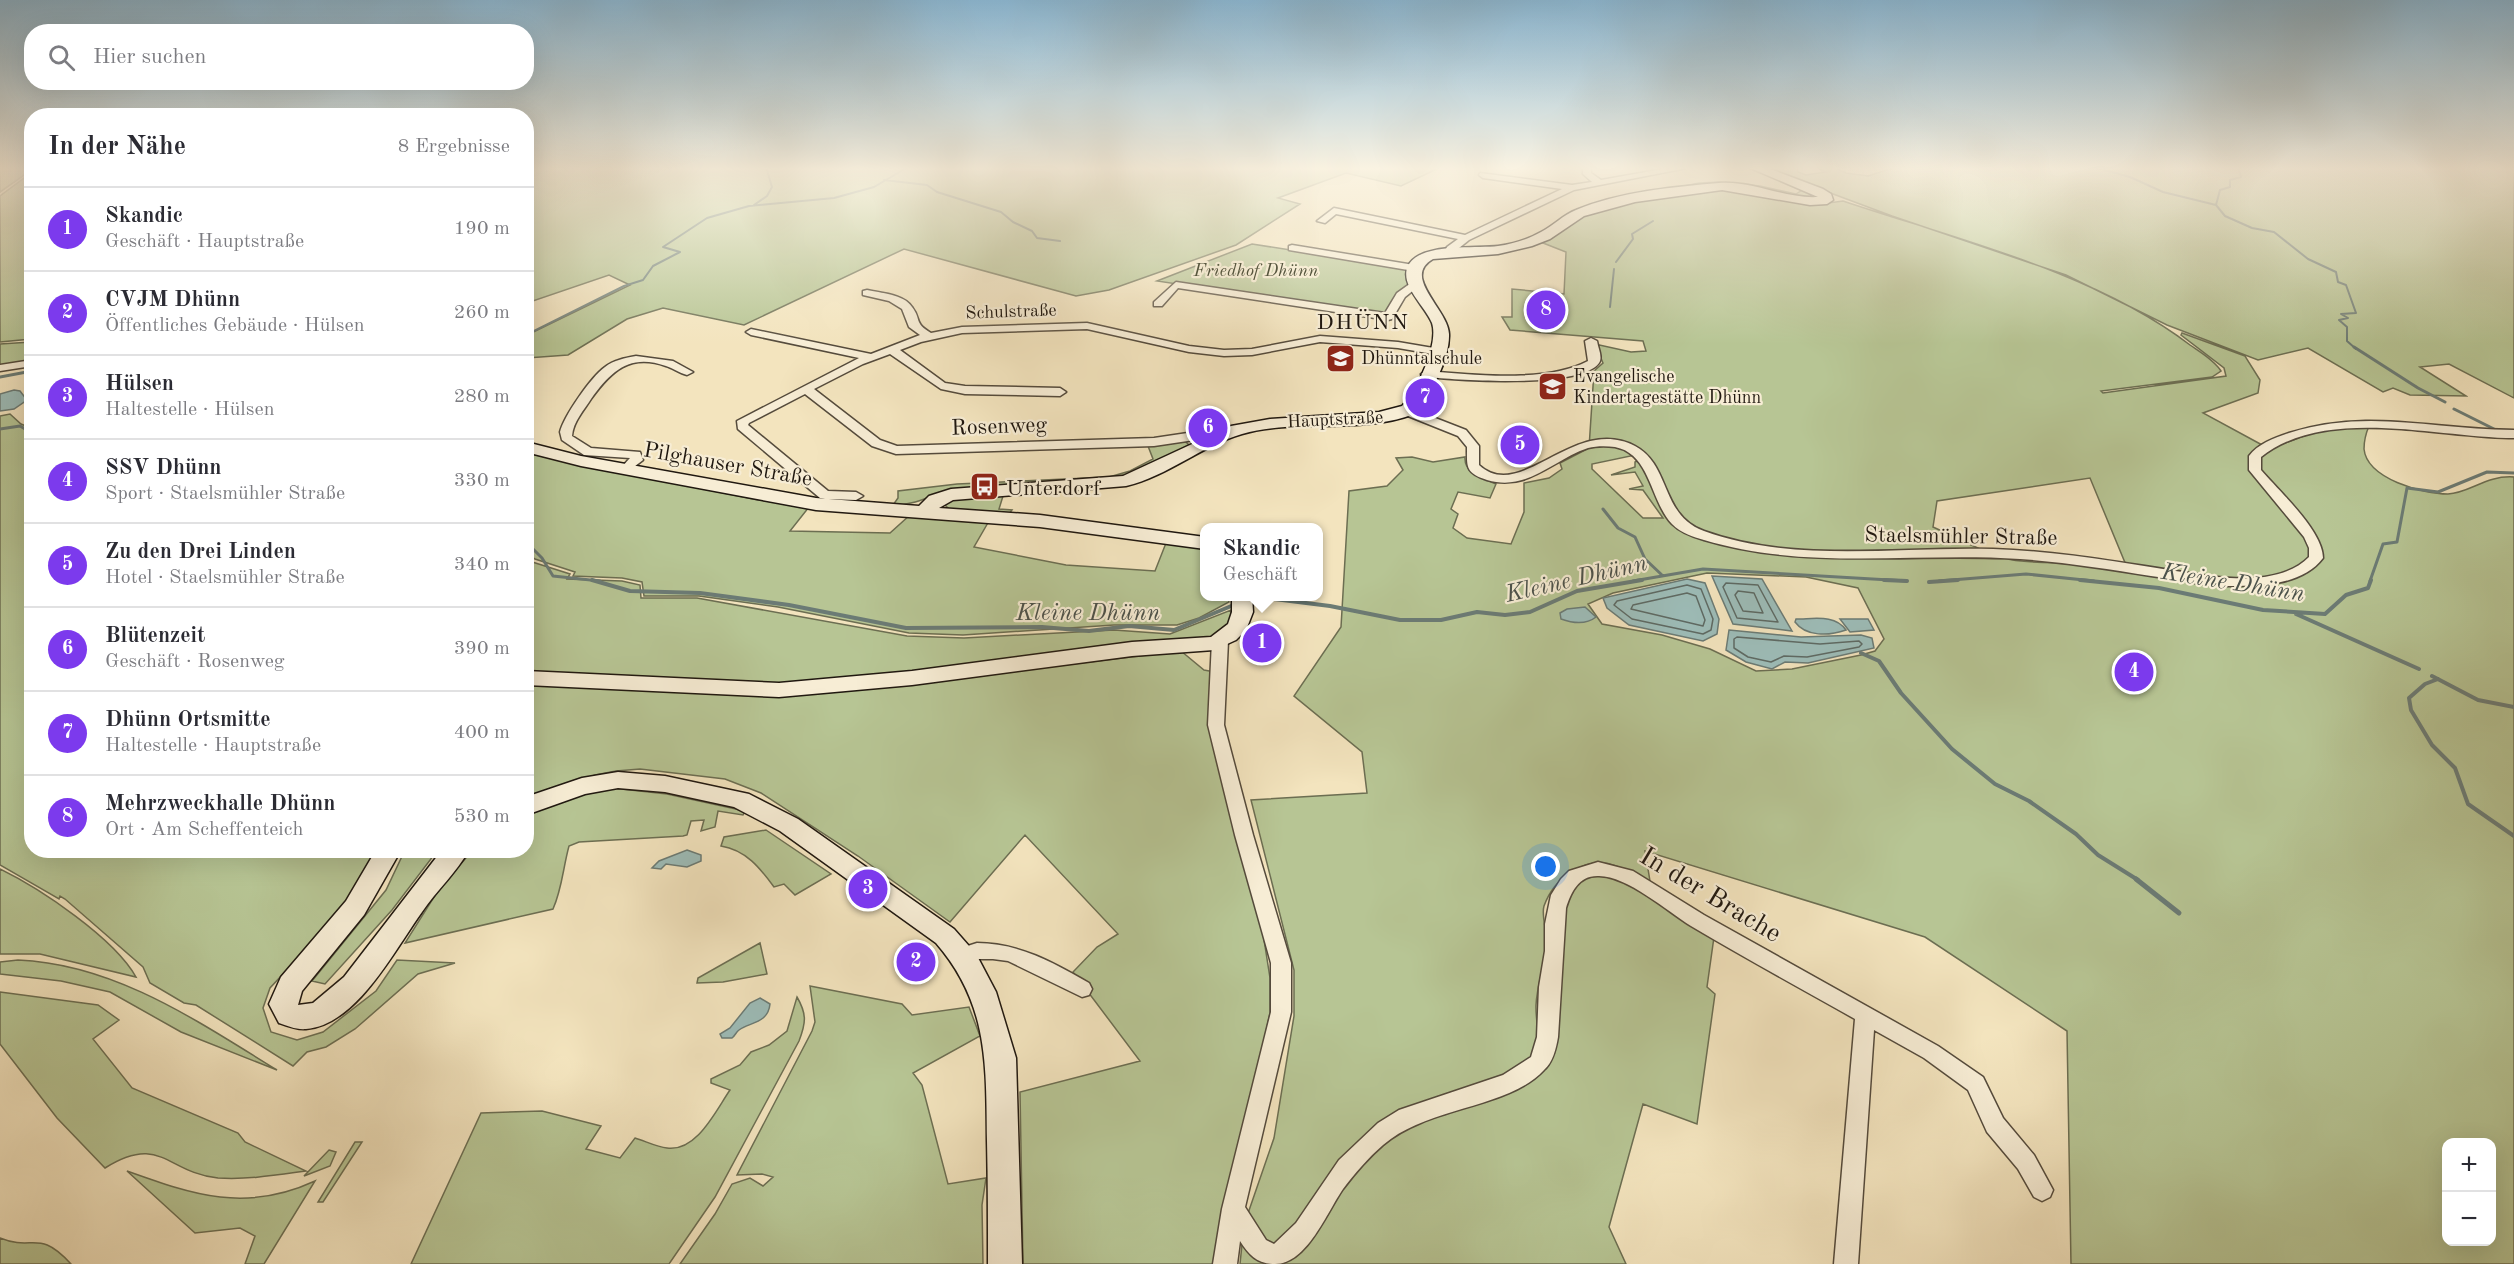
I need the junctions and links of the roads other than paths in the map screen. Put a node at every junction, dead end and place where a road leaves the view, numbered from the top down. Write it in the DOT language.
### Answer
graph roads {
  1 [pos="1407,226"];
  2 [pos="1491,226"];
  3 [pos="1557,226"];
  4 [pos="1466,238"];
  5 [pos="1292,248"];
  6 [pos="1449,253"];
  7 [pos="1414,268"];
  8 [pos="1415,285"];
  9 [pos="867,293"];
  10 [pos="1423,299"];
  11 [pos="1398,301"];
  12 [pos="1158,304"];
  13 [pos="751,332"];
  14 [pos="928,336"];
  15 [pos="1591,341"];
  16 [pos="891,349"];
  17 [pos="1438,352"];
  18 [pos="871,357"];
  19 [pos="24,364"];
  20 [pos="0,368"];
  21 [pos="687,372"];
  22 [pos="1427,374"];
  23 [pos="806,389"];
  24 [pos="1060,392"];
  25 [pos="1407,411"];
  26 [pos="2514,434"];
  27 [pos="1212,438"];
  28 [pos="534,449"];
  29 [pos="626,469"];
  30 [pos="856,496"];
  31 [pos="924,512"];
  32 [pos="1200,542"];
  33 [pos="1242,602"];
  34 [pos="1220,641"];
  35 [pos="534,678"];
  36 [pos="534,803"];
  37 [pos="384,858"];
  38 [pos="450,858"];
  39 [pos="962,955"];
  40 [pos="1082,989"];
  41 [pos="1865,1017"];
  42 [pos="2042,1190"];
  43 [pos="1233,1209"];
  44 [pos="1005,1264"];
  45 [pos="1225,1264"];
  46 [pos="1846,1264"];
  1 -- 4 [label="street"];
  2 -- 4 [label="street"];
  3 -- 6 [label="main road"];
  4 -- 6 [label="street"];
  5 -- 7 [label="street"];
  6 -- 7 [label="main road"];
  7 -- 8 [label="main road, Hauptstraße"];
  8 -- 10 [label="main road, Hauptstraße"];
  8 -- 11 [label="street"];
  9 -- 14 [label="street"];
  10 -- 11 [label="street"];
  10 -- 17 [label="main road, Hauptstraße"];
  11 -- 12 [label="street"];
  13 -- 18 [label="street"];
  14 -- 16 [label="street, Schulstraße"];
  14 -- 17 [label="street, Schulstraße"];
  15 -- 22 [label="street"];
  16 -- 18 [label="street, Schulstraße"];
  16 -- 24 [label="street"];
  17 -- 22 [label="main road, Hauptstraße"];
  18 -- 23 [label="street, Schulstraße"];
  19 -- 20 [label="street"];
  21 -- 29 [label="street"];
  22 -- 25 [label="main road, Hauptstraße"];
  23 -- 27 [label="street, Rosenweg"];
  23 -- 30 [label="street, Schulstraße"];
  25 -- 26 [label="street, Staelsmühler Straße"];
  25 -- 27 [label="main road, Hauptstraße"];
  27 -- 31 [label="main road, Hauptstraße"];
  28 -- 29 [label="main road, Pilghauser Straße"];
  29 -- 31 [label="main road, Pilghauser Straße"];
  31 -- 32 [label="main road"];
  33 -- 34 [label="main road"];
  34 -- 35 [label="main road"];
  34 -- 43 [label="street"];
  36 -- 39 [label="main road"];
  37 -- 38 [label="main road"];
  39 -- 40 [label="street"];
  39 -- 44 [label="main road"];
  41 -- 42 [label="street, In der Brache"];
  41 -- 43 [label="street, In der Brache"];
  41 -- 46 [label="street"];
  43 -- 45 [label="street"];
}
